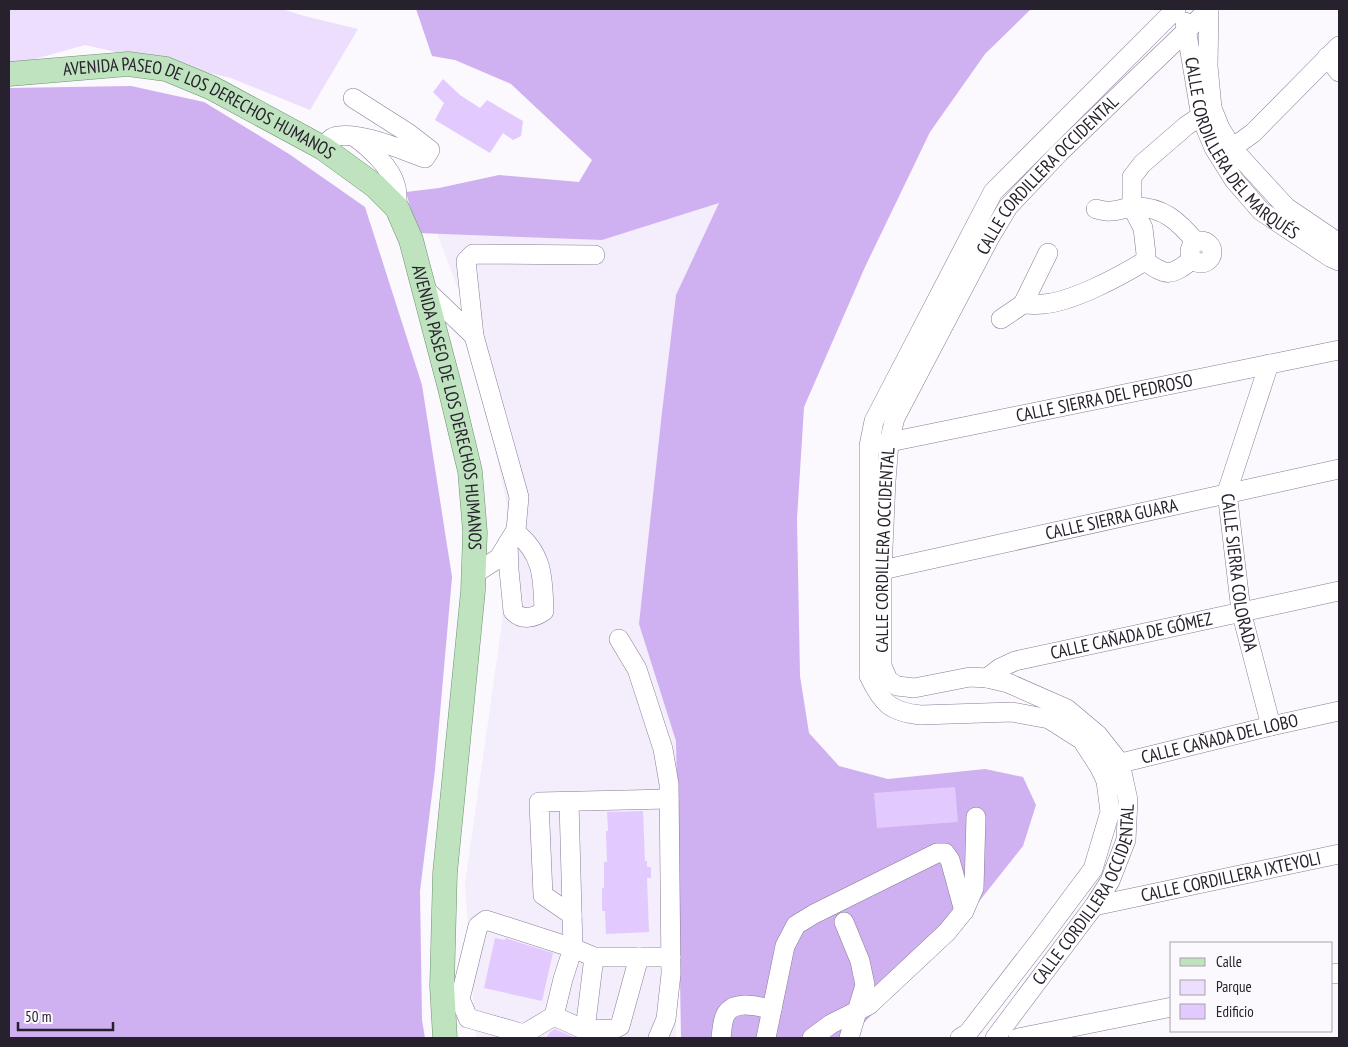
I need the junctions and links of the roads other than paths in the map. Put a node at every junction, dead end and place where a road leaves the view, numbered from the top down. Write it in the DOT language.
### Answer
graph roads {
  1 [pos="1176,9"];
  2 [pos="1184,9"];
  3 [pos="1209,9"];
  4 [pos="1185,31"];
  5 [pos="1333,51"];
  6 [pos="1339,72"];
  7 [pos="9,74"];
  8 [pos="353,98"];
  9 [pos="1206,113"];
  10 [pos="353,136"];
  11 [pos="323,148"];
  12 [pos="1232,148"];
  13 [pos="993,192"];
  14 [pos="1008,207"];
  15 [pos="1132,207"];
  16 [pos="397,208"];
  17 [pos="1096,209"];
  18 [pos="1339,243"];
  19 [pos="1048,253"];
  20 [pos="595,255"];
  21 [pos="1144,261"];
  22 [pos="1339,261"];
  23 [pos="425,289"];
  24 [pos="1023,304"];
  25 [pos="1001,319"];
  26 [pos="474,336"];
  27 [pos="1339,350"];
  28 [pos="1269,364"];
  29 [pos="889,442"];
  30 [pos="869,446"];
  31 [pos="1339,469"];
  32 [pos="1227,492"];
  33 [pos="882,570"];
  34 [pos="474,574"];
  35 [pos="1339,591"];
  36 [pos="1241,611"];
  37 [pos="619,639"];
  38 [pos="988,678"];
  39 [pos="1339,711"];
  40 [pos="1271,726"];
  41 [pos="1120,763"];
  42 [pos="1100,768"];
  43 [pos="669,799"];
  44 [pos="569,802"];
  45 [pos="976,817"];
  46 [pos="1339,854"];
  47 [pos="1094,906"];
  48 [pos="964,911"];
  49 [pos="572,915"];
  50 [pos="844,922"];
  51 [pos="573,948"];
  52 [pos="594,957"];
  53 [pos="639,957"];
  54 [pos="671,957"];
  55 [pos="1170,1007"];
  56 [pos="772,1009"];
  57 [pos="857,1011"];
  58 [pos="554,1016"];
  59 [pos="585,1030"];
  60 [pos="969,1036"];
  61 [pos="445,1038"];
  62 [pos="658,1038"];
  63 [pos="721,1038"];
  64 [pos="766,1038"];
  65 [pos="812,1038"];
  66 [pos="848,1038"];
  67 [pos="995,1038"];
  68 [pos="1018,1038"];
  1 -- 13 [label="street, CALLE CORDILLERA OCCIDENTAL"];
  2 -- 4 [label="street, CALLE CORDILLERA DEL MARQUÉS"];
  3 -- 4 [label="street, CALLE CORDILLERA OCCIDENTAL"];
  3 -- 9 [label="street, CALLE CORDILLERA DEL MARQUÉS"];
  4 -- 9 [label="street, CALLE CORDILLERA DEL MARQUÉS"];
  4 -- 14 [label="street, CALLE CORDILLERA OCCIDENTAL"];
  5 -- 6 [label="street"];
  5 -- 12 [label="street"];
  7 -- 11 [label="main road, AVENIDA PASEO DE LOS DERECHOS HUMANOS"];
  8 -- 10 [label="street"];
  9 -- 12 [label="street, CALLE CORDILLERA DEL MARQUÉS"];
  9 -- 15 [label="street"];
  9 -- 22 [label="street, CALLE CORDILLERA DEL MARQUÉS"];
  10 -- 11 [label="street"];
  10 -- 16 [label="street"];
  11 -- 16 [label="main road, AVENIDA PASEO DE LOS DERECHOS HUMANOS"];
  12 -- 18 [label="street, CALLE CORDILLERA DEL MARQUÉS"];
  13 -- 14 [label="street"];
  13 -- 30 [label="street, CALLE CORDILLERA OCCIDENTAL"];
  14 -- 29 [label="street, CALLE CORDILLERA OCCIDENTAL"];
  15 -- 17 [label="street"];
  15 -- 21 [label="street"];
  15 -- 21 [label="street"];
  16 -- 23 [label="main road, AVENIDA PASEO DE LOS DERECHOS HUMANOS"];
  19 -- 24 [label="street"];
  20 -- 26 [label="street"];
  21 -- 24 [label="street"];
  23 -- 26 [label="street"];
  23 -- 34 [label="main road, AVENIDA PASEO DE LOS DERECHOS HUMANOS"];
  24 -- 25 [label="street"];
  26 -- 34 [label="street"];
  27 -- 28 [label="street, CALLE SIERRA DEL PEDROSO"];
  28 -- 29 [label="street, CALLE SIERRA DEL PEDROSO"];
  28 -- 32 [label="street, CALLE SIERRA COLORADA"];
  29 -- 30 [label="street, CALLE SIERRA DEL PEDROSO"];
  29 -- 33 [label="street, CALLE CORDILLERA OCCIDENTAL"];
  30 -- 42 [label="street, CALLE CORDILLERA OCCIDENTAL"];
  31 -- 32 [label="street, CALLE SIERRA GUARA"];
  32 -- 33 [label="street, CALLE SIERRA GUARA"];
  32 -- 36 [label="street, CALLE SIERRA COLORADA"];
  33 -- 38 [label="street, CALLE CORDILLERA OCCIDENTAL"];
  34 -- 61 [label="main road, AVENIDA PASEO DE LOS DERECHOS HUMANOS"];
  35 -- 36 [label="street, CALLE CAÑADA DE GÓMEZ"];
  36 -- 38 [label="street, CALLE CAÑADA DE GÓMEZ"];
  36 -- 40 [label="street, CALLE SIERRA COLORADA"];
  37 -- 43 [label="street"];
  38 -- 41 [label="street, CALLE CORDILLERA OCCIDENTAL"];
  39 -- 40 [label="street, CALLE CAÑADA DEL LOBO"];
  40 -- 41 [label="street, CALLE CAÑADA DEL LOBO"];
  41 -- 42 [label="street, CALLE CAÑADA DEL LOBO"];
  41 -- 47 [label="street, CALLE CORDILLERA OCCIDENTAL"];
  42 -- 60 [label="street, CALLE CORDILLERA OCCIDENTAL"];
  43 -- 44 [label="street"];
  43 -- 54 [label="street"];
  44 -- 49 [label="street"];
  44 -- 49 [label="street"];
  45 -- 48 [label="street"];
  46 -- 47 [label="street, CALLE CORDILLERA IXTEYOLI"];
  47 -- 67 [label="street, CALLE CORDILLERA OCCIDENTAL"];
  48 -- 56 [label="street"];
  48 -- 57 [label="street"];
  49 -- 51 [label="street"];
  50 -- 57 [label="street"];
  51 -- 52 [label="street"];
  51 -- 58 [label="street"];
  51 -- 58 [label="street"];
  52 -- 53 [label="street"];
  52 -- 59 [label="street"];
  53 -- 54 [label="street"];
  53 -- 59 [label="street"];
  54 -- 62 [label="street"];
  55 -- 68 [label="street"];
  56 -- 63 [label="street"];
  56 -- 64 [label="street"];
  57 -- 65 [label="street"];
  57 -- 66 [label="street"];
  58 -- 59 [label="street"];
}
